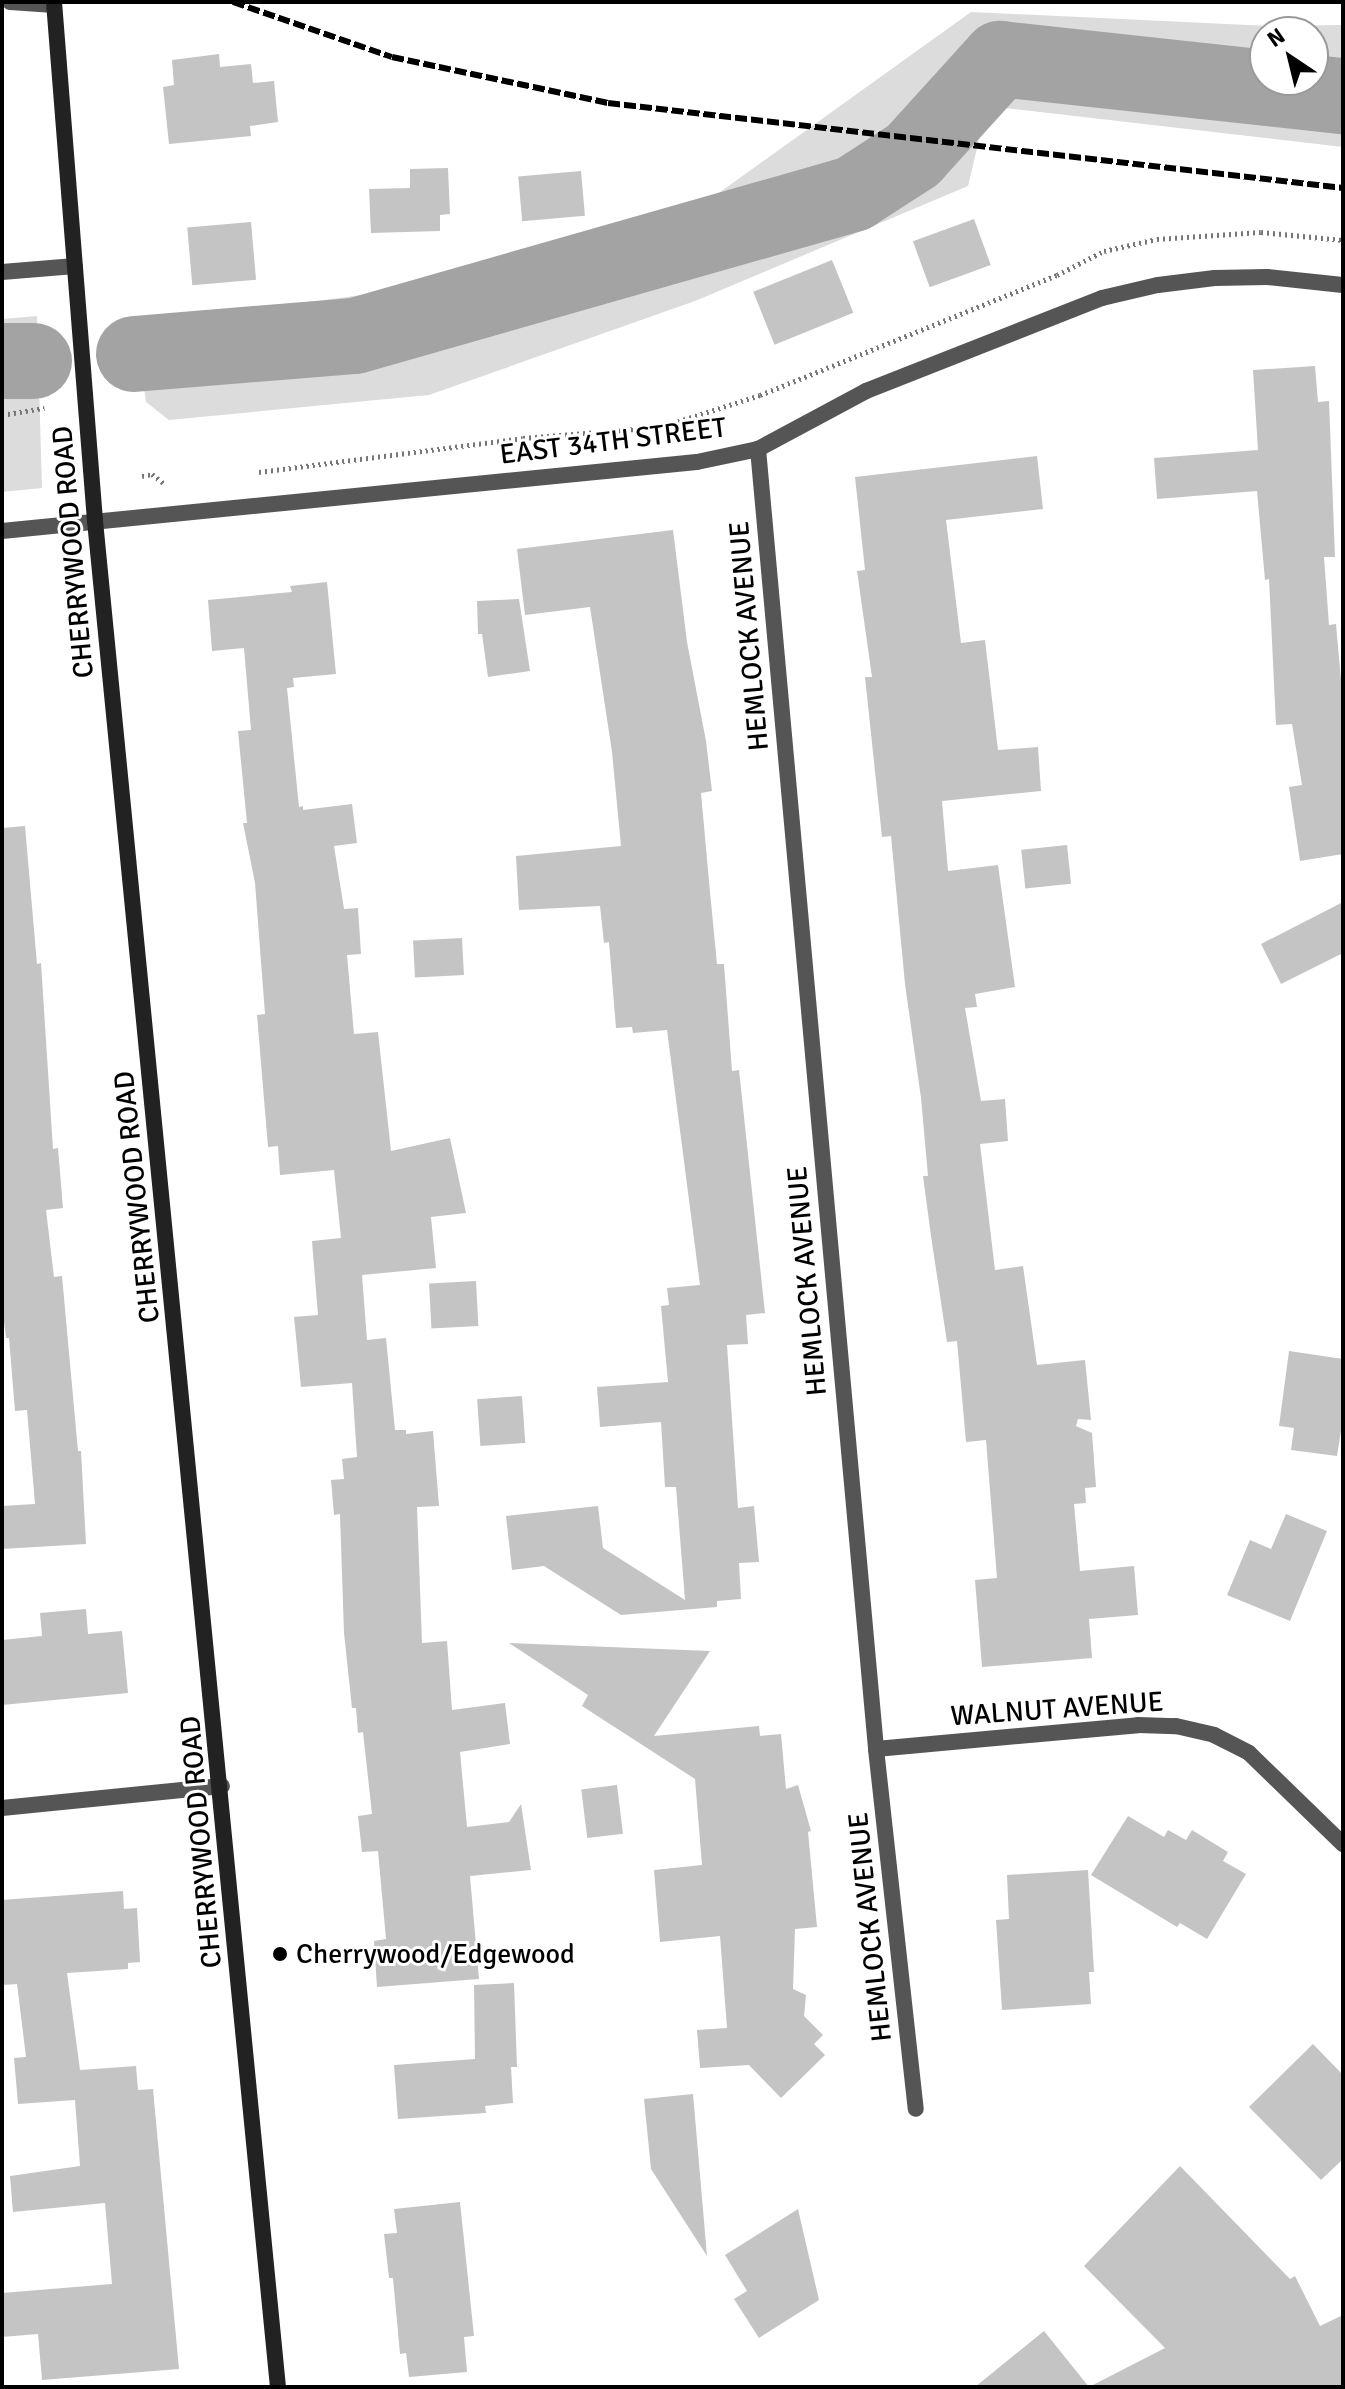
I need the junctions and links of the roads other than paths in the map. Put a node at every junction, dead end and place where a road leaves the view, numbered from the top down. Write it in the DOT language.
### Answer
graph roads {
  1 [pos="10,2"];
  2 [pos="54,3"];
  3 [pos="75,266"];
  4 [pos="2,272"];
  5 [pos="1343,285"];
  6 [pos="758,449"];
  7 [pos="95,521"];
  8 [pos="2,531"];
  9 [pos="876,1749"];
  10 [pos="222,1786"];
  11 [pos="2,1808"];
  12 [pos="1343,1844"];
  13 [pos="916,2109"];
  14 [pos="278,2387"];
  1 -- 2 [label="street"];
  2 -- 3 [label="street, CHERRYWOOD ROAD"];
  3 -- 4 [label="street"];
  3 -- 7 [label="street, CHERRYWOOD ROAD"];
  5 -- 6 [label="street, EAST 34TH STREET"];
  6 -- 7 [label="street, EAST 34TH STREET"];
  6 -- 9 [label="street, HEMLOCK AVENUE"];
  7 -- 8 [label="street, EAST 34TH STREET"];
  7 -- 10 [label="street, CHERRYWOOD ROAD"];
  9 -- 12 [label="street, WALNUT AVENUE"];
  9 -- 13 [label="street, HEMLOCK AVENUE"];
  10 -- 11 [label="street"];
  10 -- 14 [label="street, CHERRYWOOD ROAD"];
}
